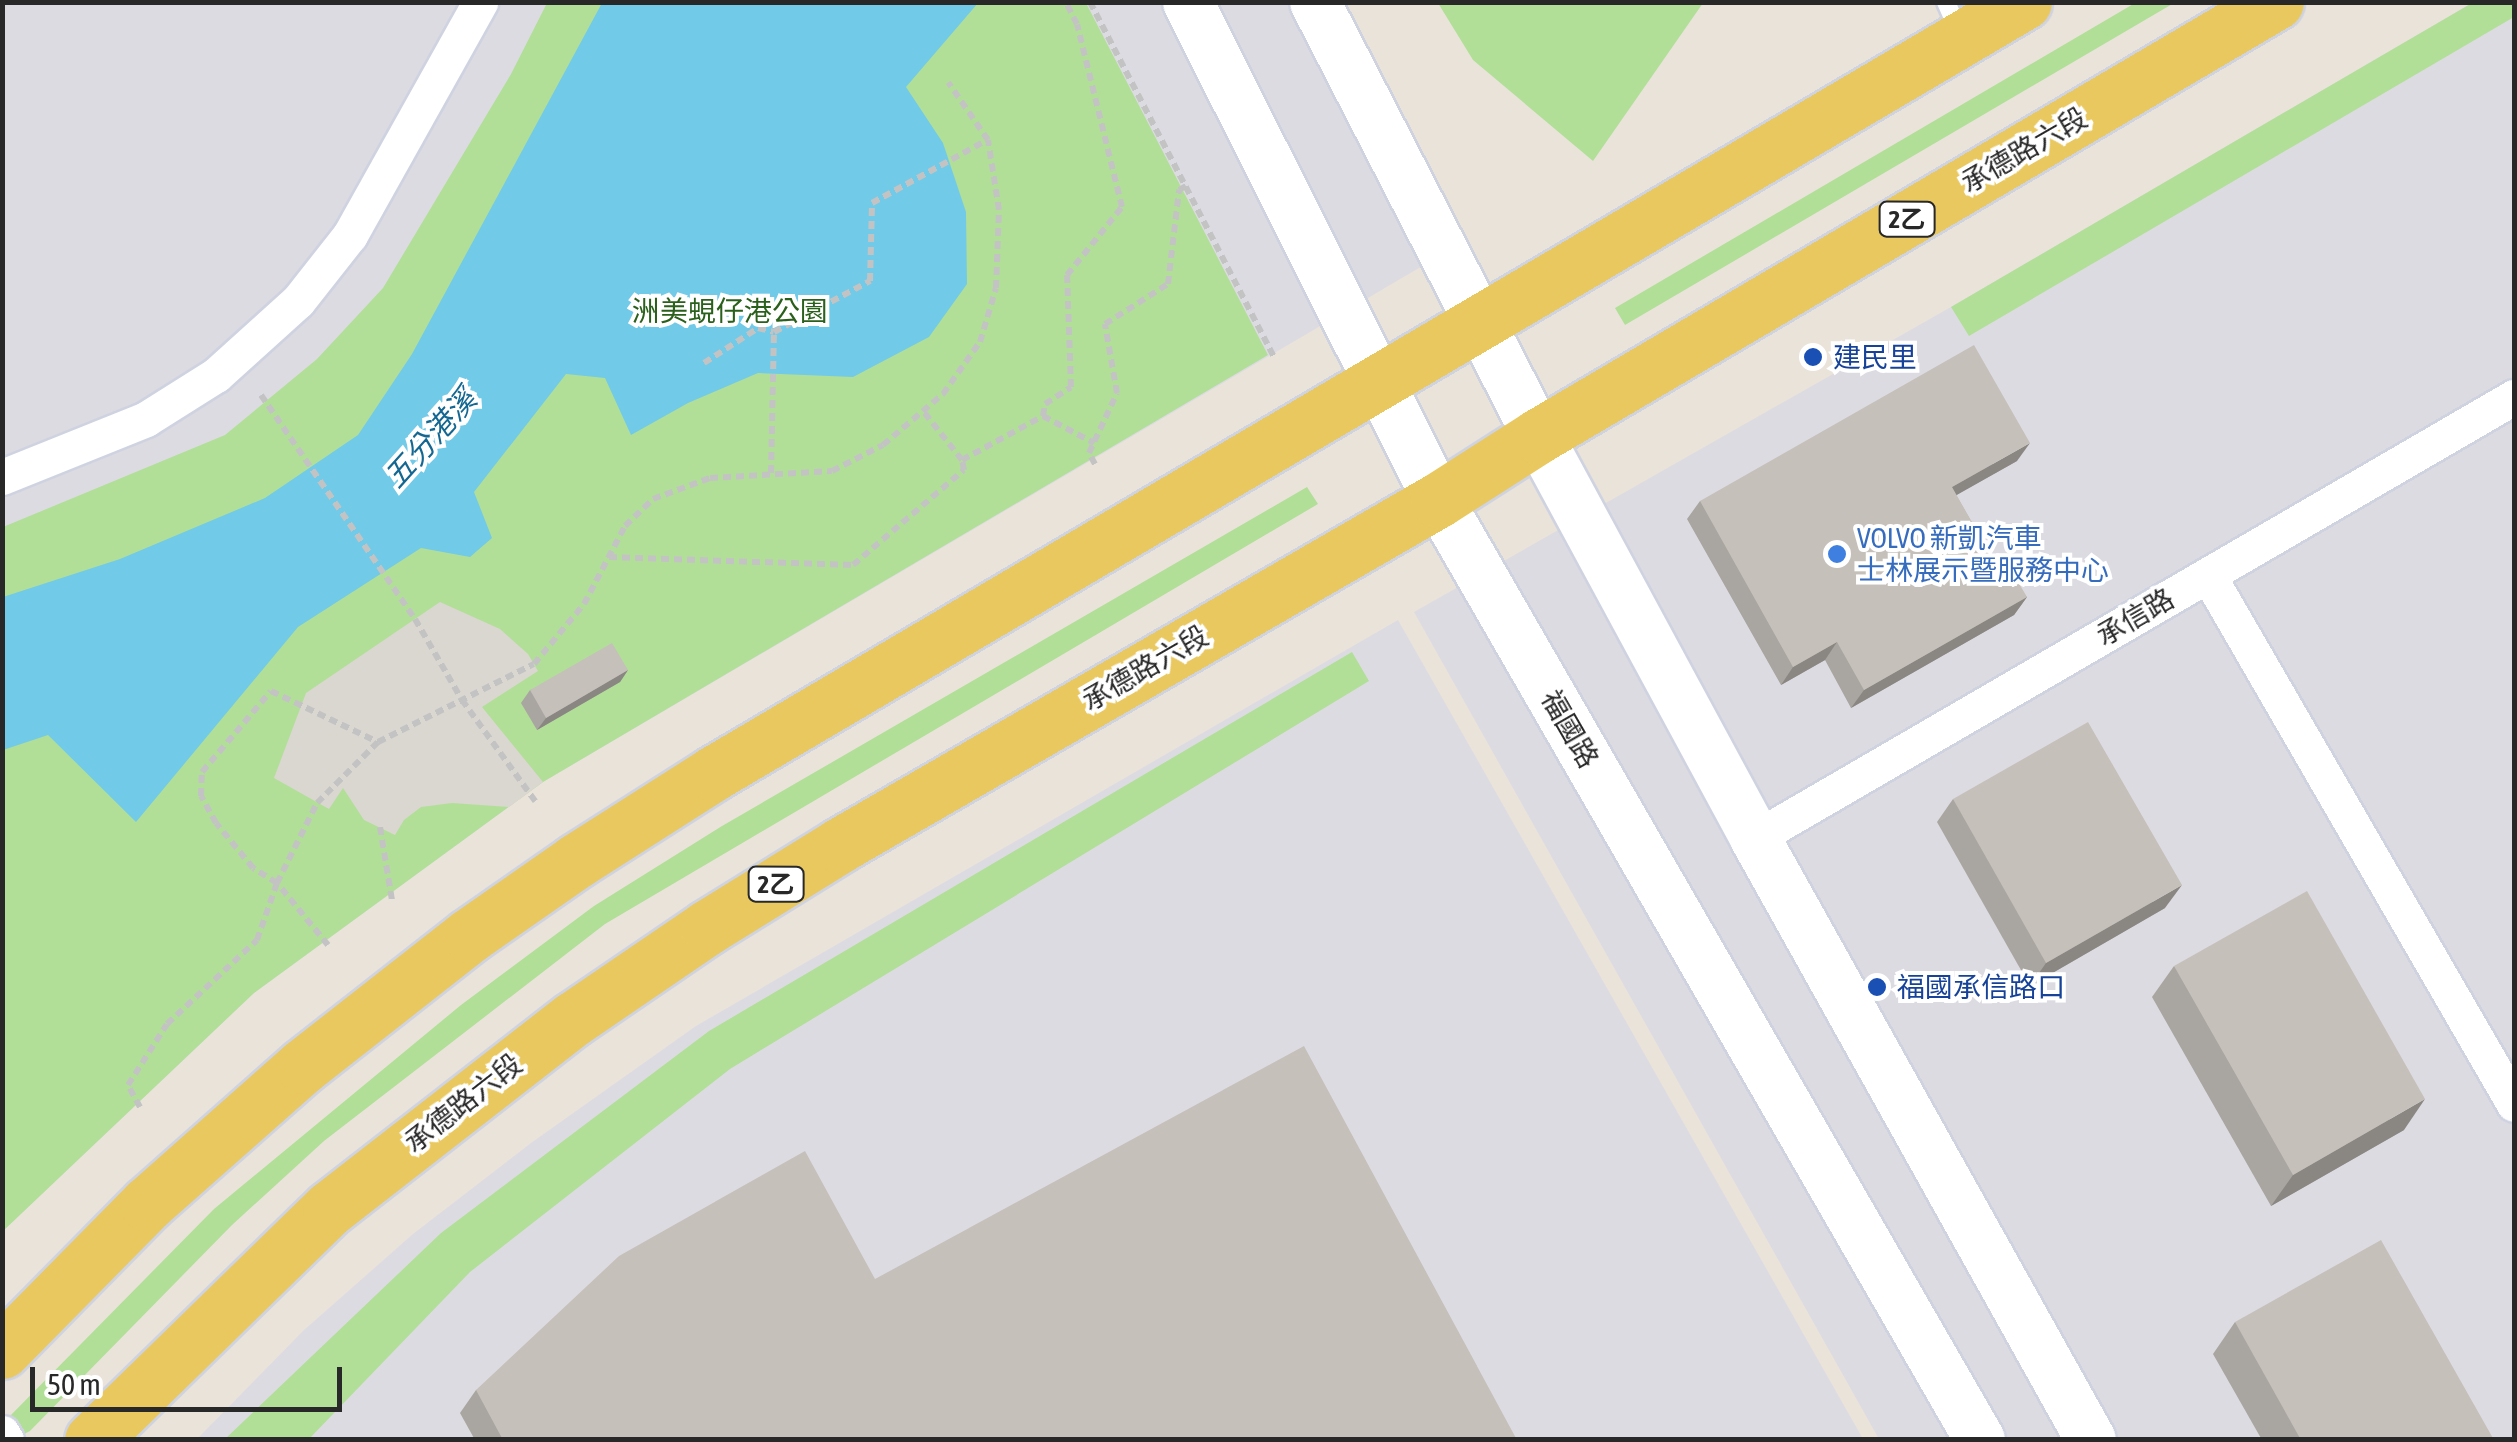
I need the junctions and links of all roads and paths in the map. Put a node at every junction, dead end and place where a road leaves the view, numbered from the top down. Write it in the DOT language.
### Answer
graph roads {
  1 [pos="480,2"];
  2 [pos="1066,2"];
  3 [pos="1090,2"];
  4 [pos="1188,2"];
  5 [pos="1315,2"];
  6 [pos="2024,2"];
  7 [pos="2276,2"];
  8 [pos="1954,21"];
  9 [pos="948,82"];
  10 [pos="988,140"];
  11 [pos="1186,186"];
  12 [pos="1480,324"];
  13 [pos="774,332"];
  14 [pos="1274,357"];
  15 [pos="704,363"];
  16 [pos="1376,383"];
  17 [pos="262,396"];
  18 [pos="2514,397"];
  19 [pos="924,411"];
  20 [pos="1043,416"];
  21 [pos="1538,436"];
  22 [pos="1094,443"];
  23 [pos="962,460"];
  24 [pos="1094,464"];
  25 [pos="772,473"];
  26 [pos="2,477"];
  27 [pos="1438,500"];
  28 [pos="609,557"];
  29 [pos="2208,575"];
  30 [pos="462,700"];
  31 [pos="378,742"];
  32 [pos="535,801"];
  33 [pos="380,828"];
  34 [pos="1755,838"];
  35 [pos="276,883"];
  36 [pos="392,900"];
  37 [pos="328,945"];
  38 [pos="2514,1104"];
  39 [pos="140,1107"];
  40 [pos="2,1352"];
  41 [pos="92,1440"];
  42 [pos="1980,1440"];
  43 [pos="2090,1440"];
  1 -- 26 [label="street"];
  2 -- 20 [label="path"];
  3 -- 11 [label="path"];
  4 -- 16 [label="street, 福國路"];
  5 -- 12 [label="street"];
  6 -- 8 [label="main road"];
  7 -- 21 [label="main road, 承德路六段 / 2乙"];
  8 -- 12 [label="main road"];
  9 -- 10 [label="path"];
  10 -- 13 [label="path"];
  10 -- 19 [label="path"];
  11 -- 14 [label="path"];
  11 -- 22 [label="path"];
  12 -- 16 [label="main road"];
  12 -- 21 [label="street"];
  13 -- 15 [label="path"];
  13 -- 25 [label="path"];
  16 -- 27 [label="street, 福國路"];
  16 -- 40 [label="main road"];
  17 -- 30 [label="path"];
  18 -- 29 [label="street, 承信路"];
  19 -- 23 [label="path"];
  19 -- 25 [label="path"];
  20 -- 22 [label="path"];
  20 -- 23 [label="path"];
  21 -- 27 [label="main road, 承德路六段 / 2乙"];
  21 -- 34 [label="street"];
  22 -- 24 [label="path"];
  23 -- 28 [label="path"];
  25 -- 28 [label="path"];
  27 -- 41 [label="main road, 承德路六段 / 2乙"];
  27 -- 42 [label="street, 福國路"];
  28 -- 30 [label="path"];
  29 -- 34 [label="street, 承信路"];
  29 -- 38 [label="street"];
  30 -- 31 [label="path"];
  30 -- 32 [label="path"];
  31 -- 35 [label="path"];
  31 -- 35 [label="path"];
  33 -- 36 [label="path"];
  34 -- 43 [label="street"];
  35 -- 37 [label="path"];
  35 -- 39 [label="path"];
}
